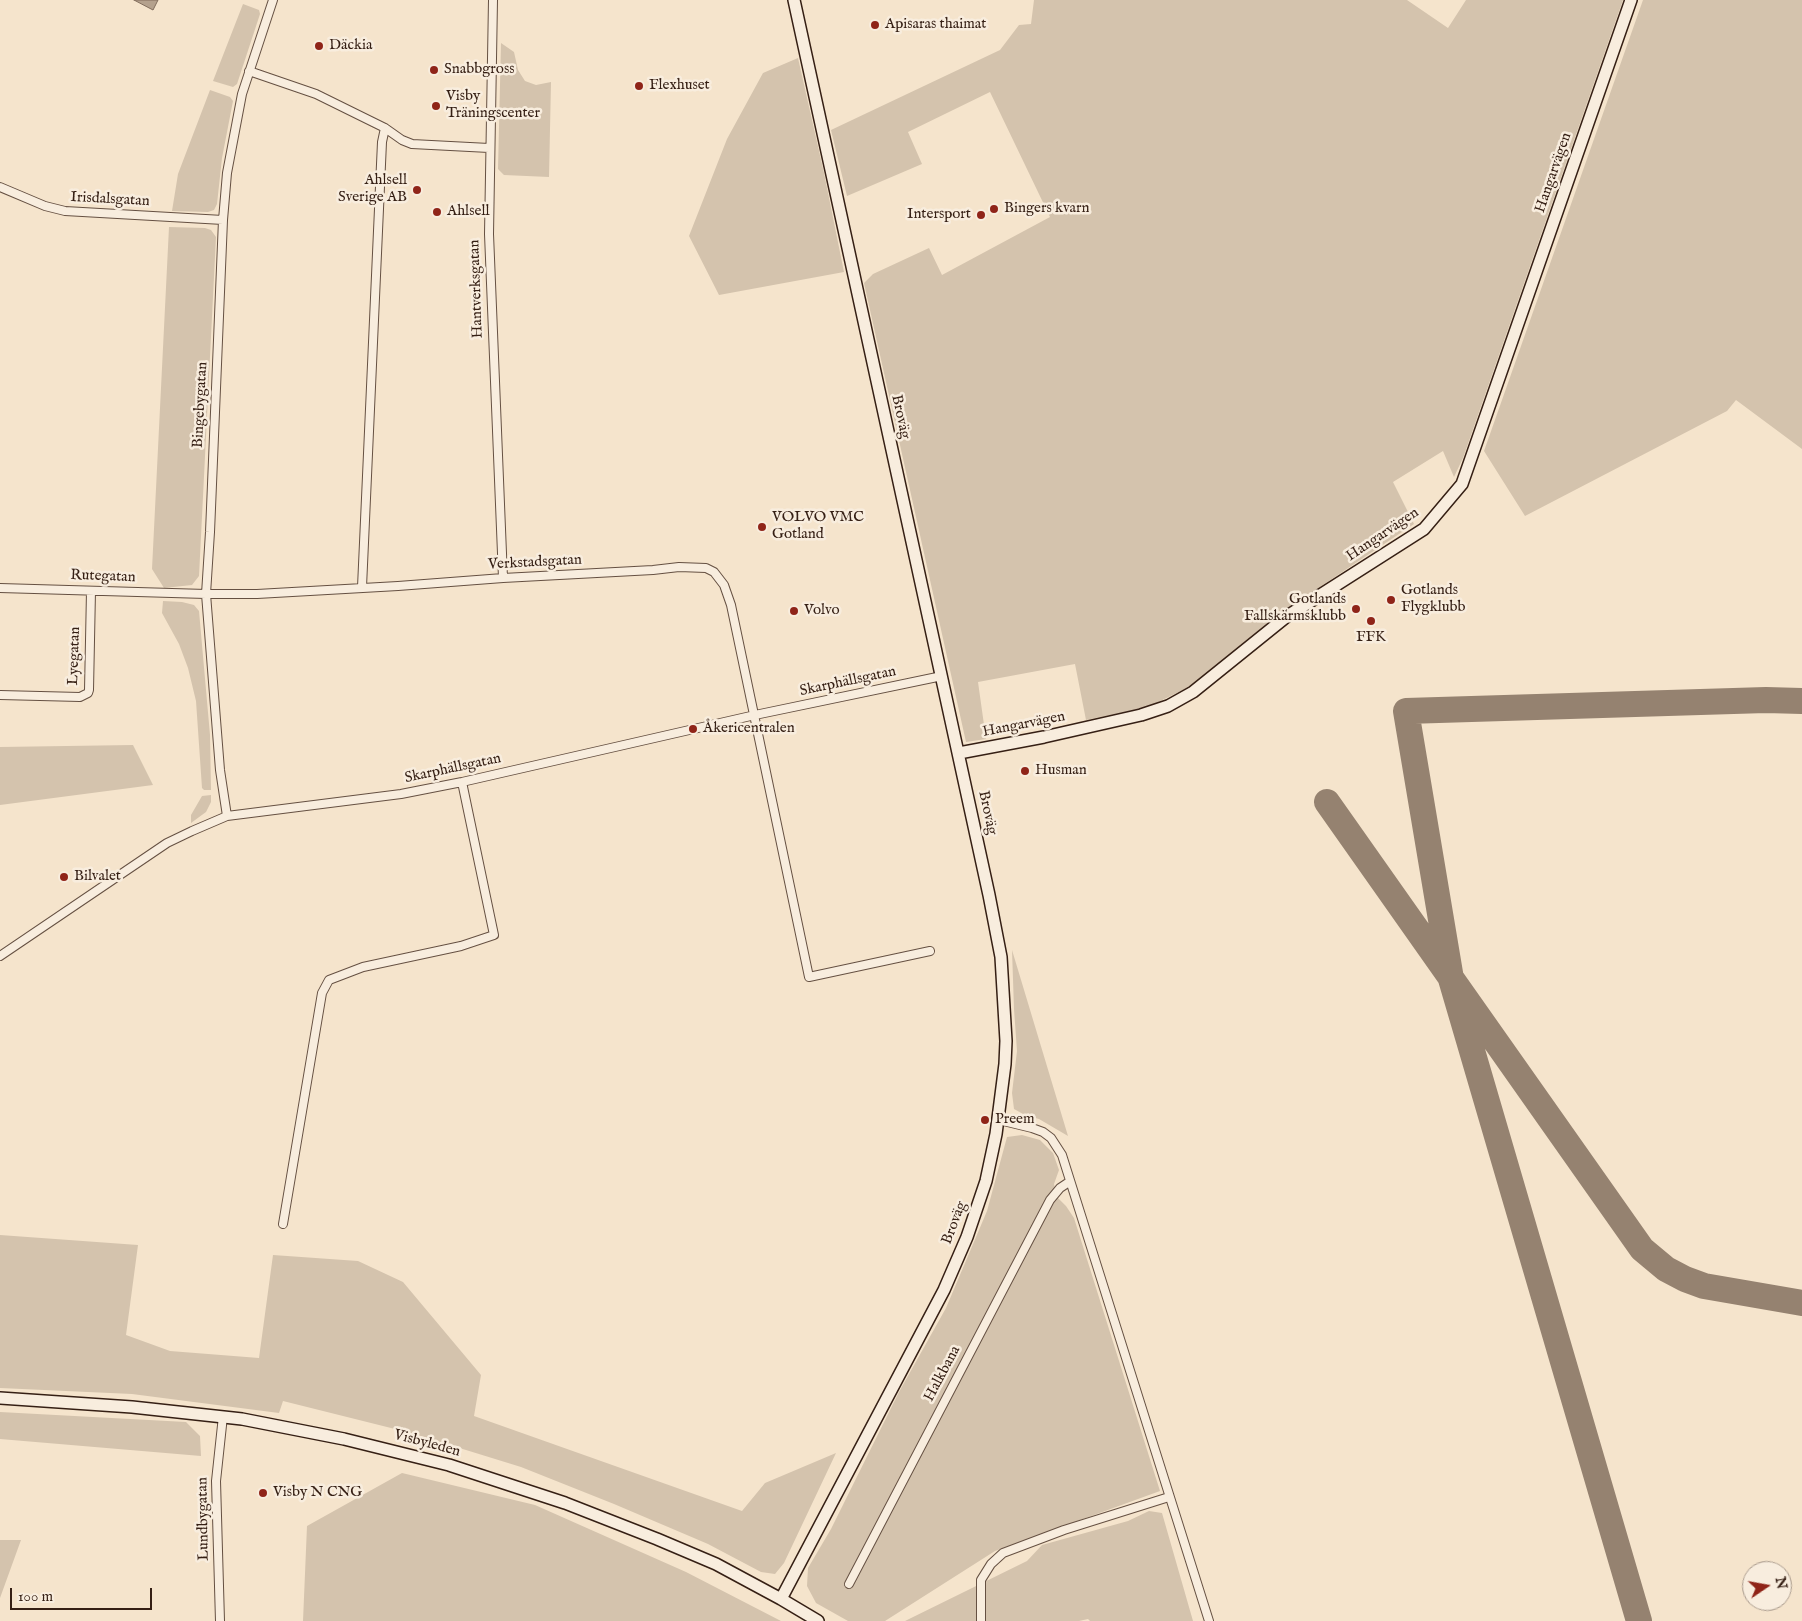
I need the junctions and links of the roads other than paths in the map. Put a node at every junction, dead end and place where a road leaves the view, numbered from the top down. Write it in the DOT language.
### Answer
graph roads {
  1 [pos="273,0"];
  2 [pos="493,0"];
  3 [pos="794,0"];
  4 [pos="1631,0"];
  5 [pos="249,71"];
  6 [pos="385,128"];
  7 [pos="489,148"];
  8 [pos="0,187"];
  9 [pos="223,220"];
  10 [pos="503,578"];
  11 [pos="362,587"];
  12 [pos="0,588"];
  13 [pos="91,591"];
  14 [pos="206,594"];
  15 [pos="942,676"];
  16 [pos="0,695"];
  17 [pos="755,715"];
  18 [pos="959,753"];
  19 [pos="462,782"];
  20 [pos="227,816"];
  21 [pos="930,951"];
  22 [pos="0,956"];
  23 [pos="998,1120"];
  24 [pos="1069,1182"];
  25 [pos="283,1224"];
  26 [pos="0,1398"];
  27 [pos="222,1416"];
  28 [pos="1169,1497"];
  29 [pos="849,1584"];
  30 [pos="781,1599"];
  31 [pos="220,1621"];
  32 [pos="818,1621"];
  33 [pos="980,1621"];
  34 [pos="1209,1621"];
  1 -- 5 [label="street, Bingebygatan"];
  2 -- 7 [label="street, Hantverksgatan"];
  3 -- 15 [label="main road, Broväg"];
  4 -- 18 [label="main road, Hangarvägen"];
  5 -- 6 [label="street"];
  5 -- 9 [label="street, Bingebygatan"];
  6 -- 7 [label="street"];
  6 -- 11 [label="street"];
  7 -- 10 [label="street, Hantverksgatan"];
  8 -- 9 [label="street, Irisdalsgatan"];
  9 -- 14 [label="street, Bingebygatan"];
  10 -- 11 [label="street, Verkstadsgatan"];
  10 -- 17 [label="street, Verkstadsgatan"];
  11 -- 14 [label="street, Verkstadsgatan"];
  12 -- 13 [label="street, Rutegatan"];
  13 -- 14 [label="street, Rutegatan"];
  13 -- 16 [label="street, Lyegatan"];
  14 -- 20 [label="street, Bingebygatan"];
  15 -- 17 [label="street, Skarphällsgatan"];
  15 -- 18 [label="main road, Broväg"];
  17 -- 19 [label="street, Skarphällsgatan"];
  17 -- 21 [label="street"];
  18 -- 23 [label="main road, Broväg"];
  19 -- 20 [label="street, Skarphällsgatan"];
  19 -- 25 [label="street"];
  20 -- 22 [label="street, Skarphällsgatan"];
  23 -- 24 [label="street"];
  23 -- 30 [label="main road, Broväg"];
  24 -- 28 [label="street"];
  24 -- 29 [label="street, Halkbana"];
  26 -- 27 [label="main road, Visbyleden"];
  27 -- 30 [label="main road, Visbyleden"];
  27 -- 31 [label="street, Lundbygatan"];
  28 -- 33 [label="street"];
  28 -- 34 [label="street"];
  30 -- 32 [label="main road, Visbyleden"];
}
